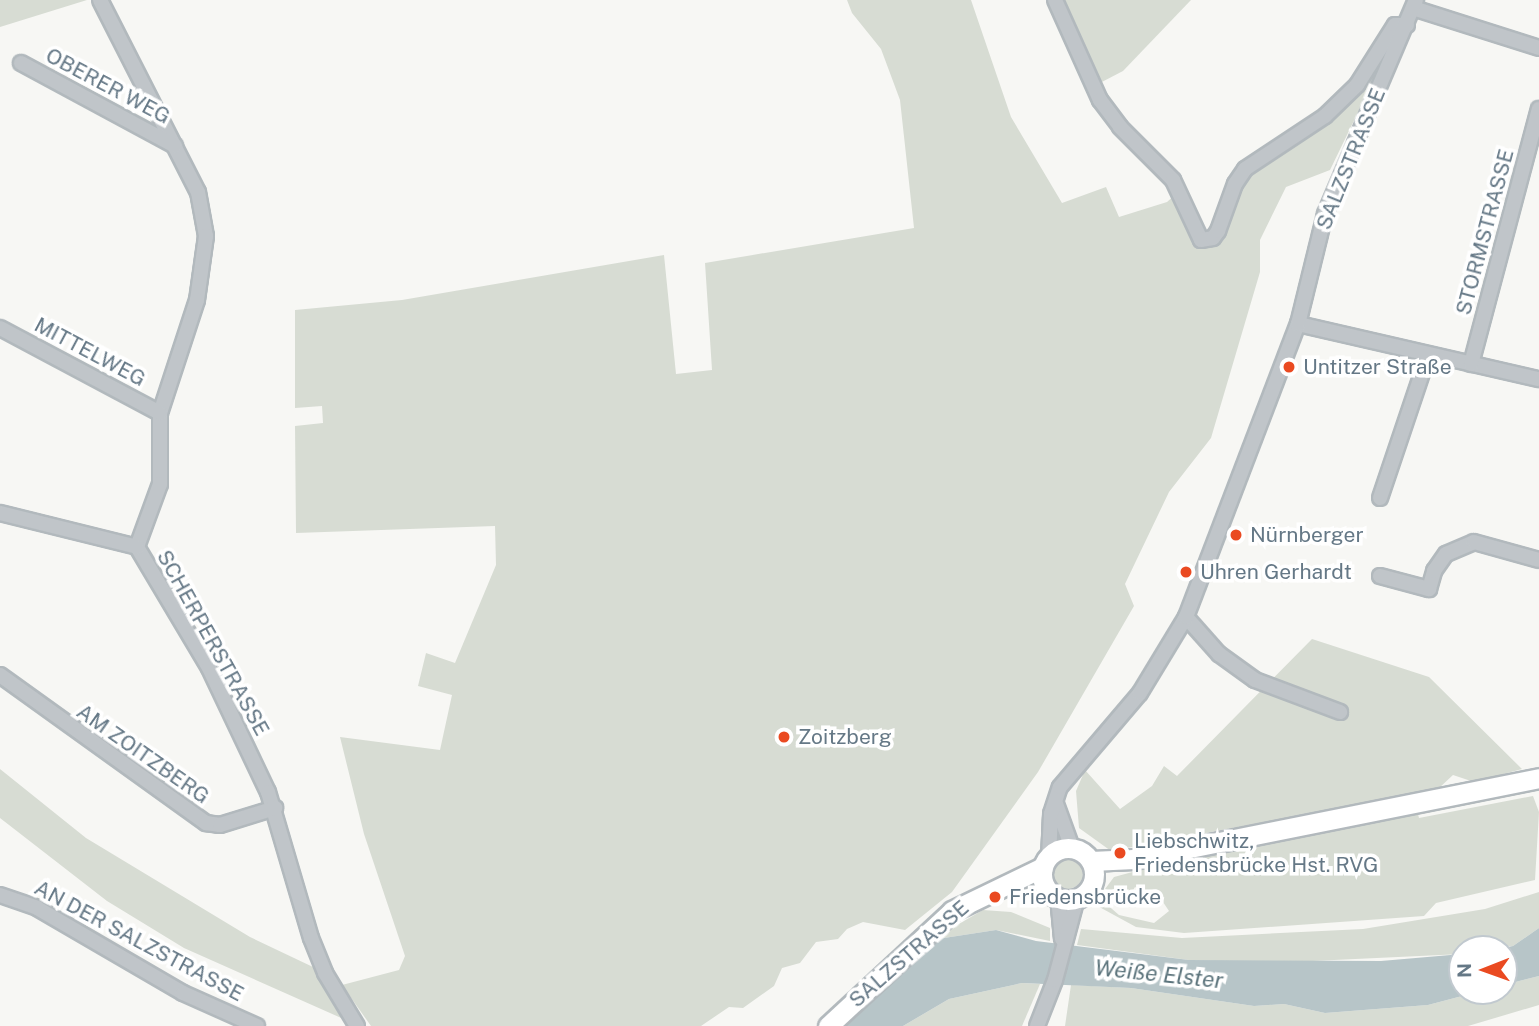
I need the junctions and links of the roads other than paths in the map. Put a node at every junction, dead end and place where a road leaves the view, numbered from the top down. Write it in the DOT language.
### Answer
graph roads {
  1 [pos="100,0"];
  2 [pos="1055,0"];
  3 [pos="1415,4"];
  4 [pos="1407,25"];
  5 [pos="1539,48"];
  6 [pos="21,63"];
  7 [pos="1539,110"];
  8 [pos="175,146"];
  9 [pos="1298,324"];
  10 [pos="0,328"];
  11 [pos="1428,355"];
  12 [pos="1471,365"];
  13 [pos="1539,379"];
  14 [pos="160,413"];
  15 [pos="1380,498"];
  16 [pos="0,513"];
  17 [pos="137,547"];
  18 [pos="1539,560"];
  19 [pos="1380,576"];
  20 [pos="1186,617"];
  21 [pos="0,675"];
  22 [pos="1340,712"];
  23 [pos="1539,778"];
  24 [pos="1056,804"];
  25 [pos="275,808"];
  26 [pos="1072,848"];
  27 [pos="1092,870"];
  28 [pos="1054,881"];
  29 [pos="0,895"];
  30 [pos="257,1026"];
  31 [pos="357,1026"];
  32 [pos="828,1026"];
  33 [pos="1037,1026"];
  1 -- 8 [label="street, SCHERPERSTRASSE"];
  2 -- 4 [label="street"];
  3 -- 4 [label="street, SALZSTRASSE"];
  3 -- 5 [label="street"];
  4 -- 9 [label="street, SALZSTRASSE"];
  6 -- 8 [label="street, OBERER WEG"];
  7 -- 12 [label="street, STORMSTRASSE"];
  8 -- 14 [label="street, SCHERPERSTRASSE"];
  9 -- 11 [label="street"];
  9 -- 20 [label="street, SALZSTRASSE"];
  10 -- 14 [label="street, MITTELWEG"];
  11 -- 12 [label="street"];
  11 -- 15 [label="street"];
  12 -- 13 [label="street"];
  14 -- 17 [label="street, SCHERPERSTRASSE"];
  16 -- 17 [label="street"];
  17 -- 25 [label="street, SCHERPERSTRASSE"];
  18 -- 19 [label="street"];
  20 -- 22 [label="street"];
  20 -- 24 [label="street, SALZSTRASSE"];
  21 -- 25 [label="street, AM ZOITZBERG"];
  23 -- 27 [label="main road"];
  24 -- 26 [label="street"];
  24 -- 28 [label="street, SALZSTRASSE"];
  25 -- 31 [label="street, SCHERPERSTRASSE"];
  26 -- 27 [label="main road"];
  26 -- 28 [label="main road"];
  27 -- 28 [label="main road"];
  28 -- 32 [label="main road, SALZSTRASSE"];
  28 -- 33 [label="street"];
  29 -- 30 [label="street, AN DER SALZSTRASSE"];
}
